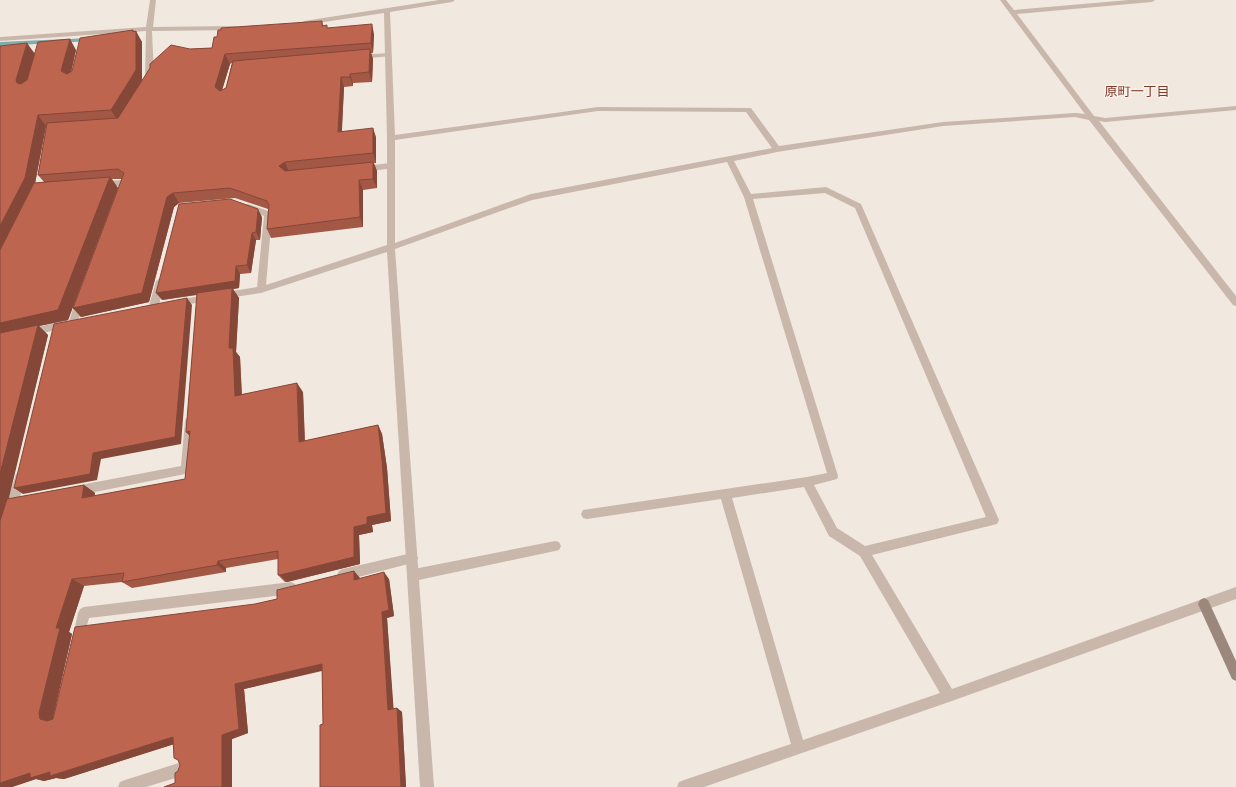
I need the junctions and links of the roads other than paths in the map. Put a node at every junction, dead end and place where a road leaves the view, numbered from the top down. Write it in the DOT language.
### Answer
graph roads {
  1 [pos="153,0"];
  2 [pos="452,0"];
  3 [pos="1003,0"];
  4 [pos="1143,0"];
  5 [pos="1152,0"];
  6 [pos="416,3"];
  7 [pos="387,11"];
  8 [pos="1013,12"];
  9 [pos="300,24"];
  10 [pos="245,28"];
  11 [pos="150,29"];
  12 [pos="0,39"];
  13 [pos="389,55"];
  14 [pos="350,58"];
  15 [pos="146,83"];
  16 [pos="1236,108"];
  17 [pos="1092,118"];
  18 [pos="391,138"];
  19 [pos="777,149"];
  20 [pos="730,159"];
  21 [pos="391,166"];
  22 [pos="352,170"];
  23 [pos="94,185"];
  24 [pos="120,197"];
  25 [pos="748,197"];
  26 [pos="242,205"];
  27 [pos="391,247"];
  28 [pos="162,276"];
  29 [pos="261,290"];
  30 [pos="84,293"];
  31 [pos="1236,303"];
  32 [pos="21,335"];
  33 [pos="191,408"];
  34 [pos="23,464"];
  35 [pos="807,482"];
  36 [pos="61,493"];
  37 [pos="725,494"];
  38 [pos="587,514"];
  39 [pos="9,517"];
  40 [pos="555,546"];
  41 [pos="864,552"];
  42 [pos="412,558"];
  43 [pos="414,575"];
  44 [pos="331,578"];
  45 [pos="302,585"];
  46 [pos="1236,592"];
  47 [pos="1204,604"];
  48 [pos="75,650"];
  49 [pos="1236,675"];
  50 [pos="949,696"];
  51 [pos="799,748"];
  52 [pos="182,769"];
  53 [pos="125,787"];
  54 [pos="427,787"];
  55 [pos="684,787"];
  1 -- 11 [label="street"];
  2 -- 6 [label="street"];
  3 -- 8 [label="street"];
  4 -- 5 [label="street"];
  4 -- 8 [label="street"];
  6 -- 7 [label="street"];
  7 -- 9 [label="street"];
  7 -- 13 [label="street"];
  8 -- 17 [label="street"];
  10 -- 11 [label="street"];
  11 -- 12 [label="street"];
  11 -- 15 [label="street"];
  13 -- 14 [label="street"];
  13 -- 18 [label="street"];
  16 -- 17 [label="street"];
  17 -- 19 [label="street"];
  17 -- 31 [label="street"];
  18 -- 19 [label="street"];
  18 -- 21 [label="street"];
  19 -- 20 [label="street"];
  20 -- 25 [label="street"];
  20 -- 27 [label="street"];
  21 -- 22 [label="street"];
  21 -- 27 [label="street"];
  23 -- 24 [label="street"];
  25 -- 35 [label="street"];
  25 -- 41 [label="street"];
  26 -- 29 [label="street"];
  27 -- 29 [label="street"];
  27 -- 42 [label="street"];
  28 -- 29 [label="street"];
  30 -- 32 [label="street"];
  33 -- 36 [label="street"];
  34 -- 39 [label="street"];
  35 -- 37 [label="street"];
  35 -- 41 [label="street"];
  37 -- 38 [label="street"];
  37 -- 51 [label="street"];
  40 -- 43 [label="street"];
  41 -- 50 [label="street"];
  42 -- 43 [label="street"];
  42 -- 44 [label="street"];
  43 -- 54 [label="street"];
  45 -- 48 [label="street"];
  46 -- 47 [label="street"];
  47 -- 49 [label="street"];
  47 -- 50 [label="street"];
  50 -- 51 [label="street"];
  51 -- 55 [label="street"];
  52 -- 53 [label="street"];
}
